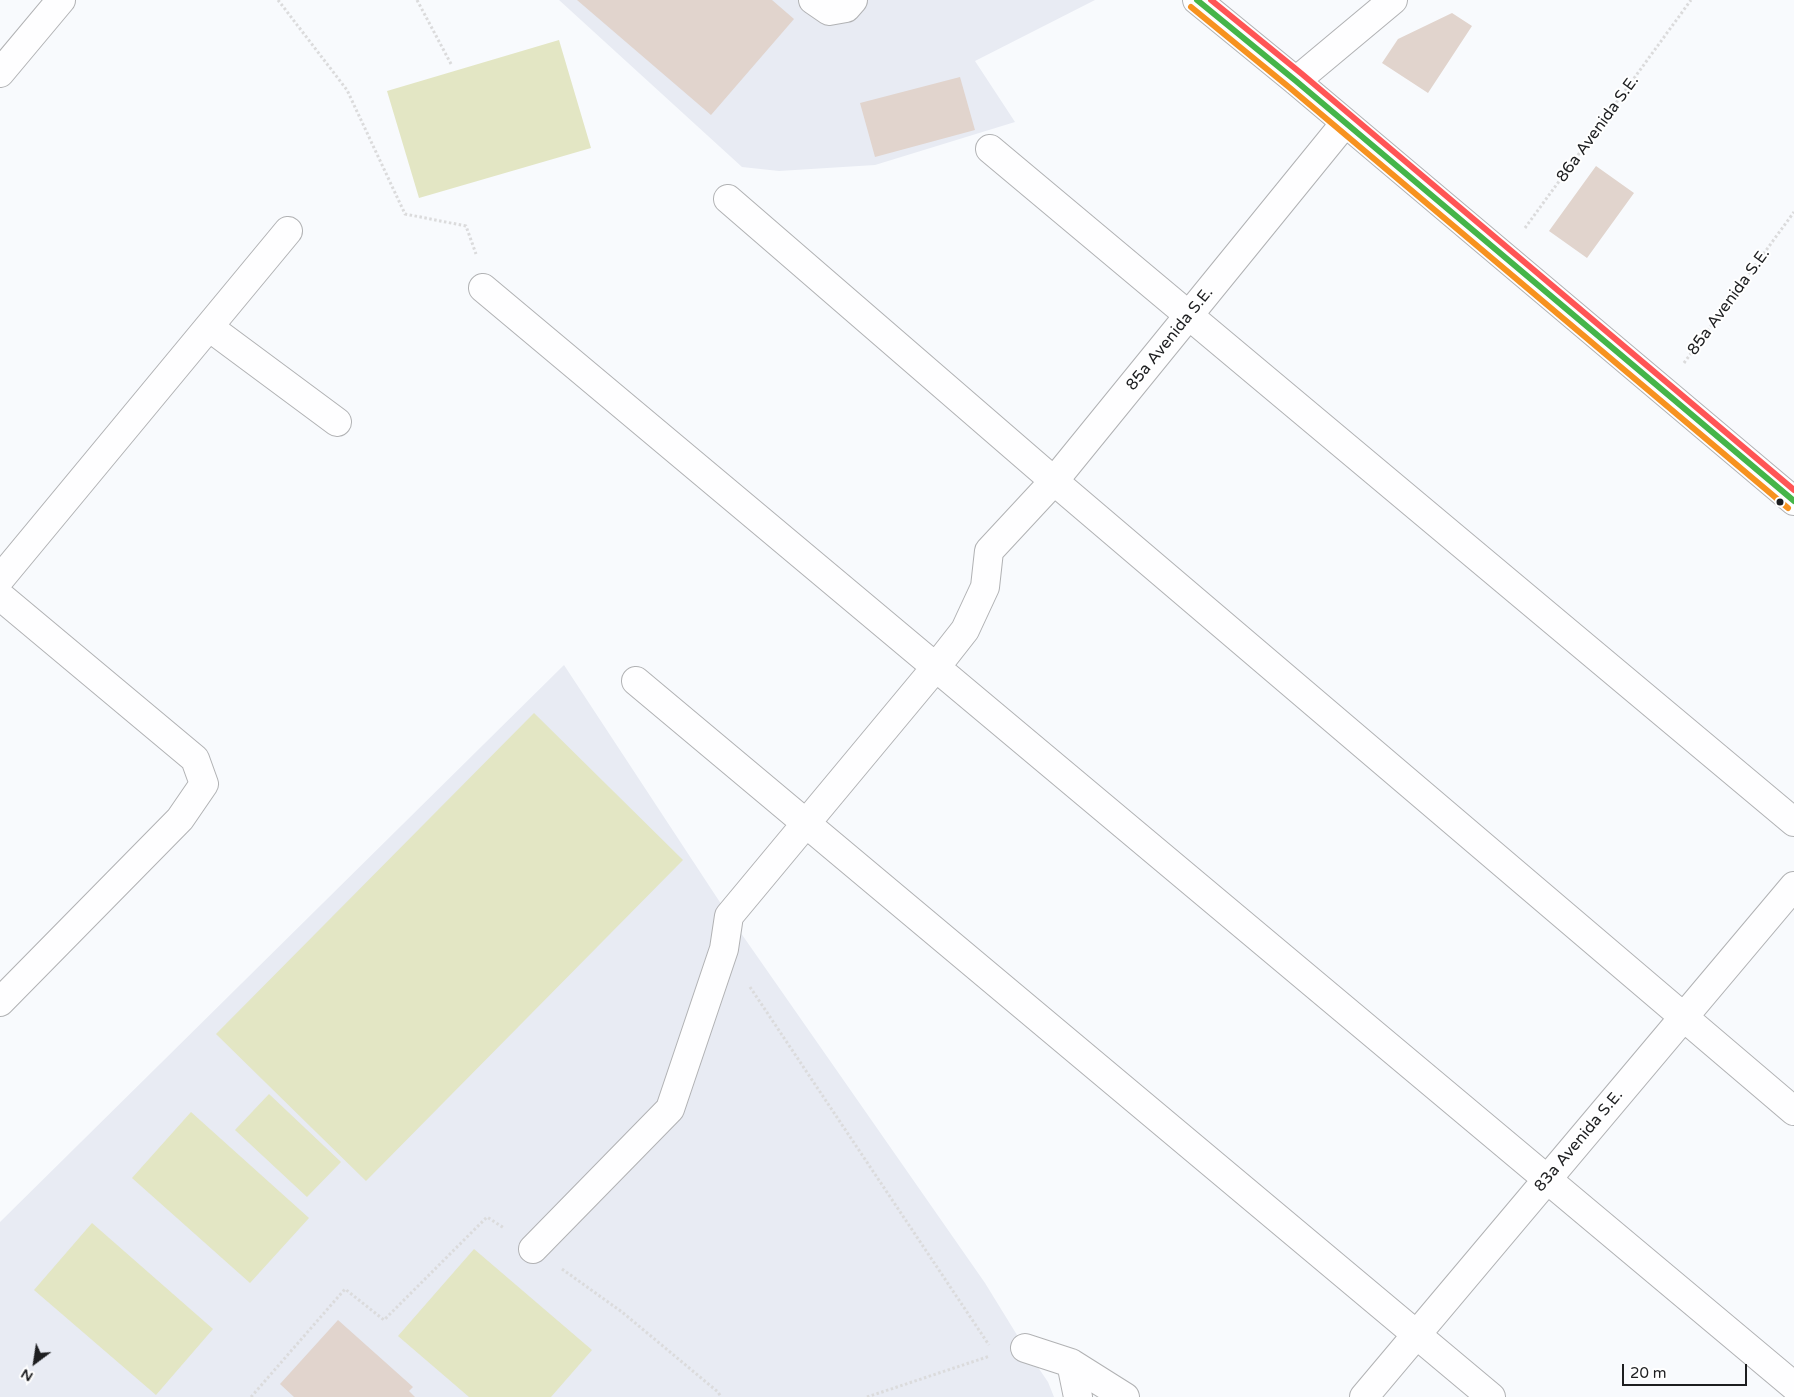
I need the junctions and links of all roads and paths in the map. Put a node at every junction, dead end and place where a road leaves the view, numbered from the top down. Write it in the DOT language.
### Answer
graph roads {
  1 [pos="61,0"];
  2 [pos="278,0"];
  3 [pos="417,0"];
  4 [pos="813,0"];
  5 [pos="853,0"];
  6 [pos="1197,0"];
  7 [pos="1393,0"];
  8 [pos="1691,0"];
  9 [pos="452,64"];
  10 [pos="0,73"];
  11 [pos="1296,81"];
  12 [pos="1345,123"];
  13 [pos="990,149"];
  14 [pos="728,199"];
  15 [pos="1794,212"];
  16 [pos="288,231"];
  17 [pos="1504,257"];
  18 [pos="483,288"];
  19 [pos="1189,316"];
  20 [pos="209,328"];
  21 [pos="1663,392"];
  22 [pos="337,422"];
  23 [pos="1054,481"];
  24 [pos="1794,501"];
  25 [pos="0,580"];
  26 [pos="0,596"];
  27 [pos="936,667"];
  28 [pos="636,681"];
  29 [pos="1794,822"];
  30 [pos="807,824"];
  31 [pos="1794,886"];
  32 [pos="724,949"];
  33 [pos="0,1002"];
  34 [pos="1683,1018"];
  35 [pos="1794,1111"];
  36 [pos="1547,1179"];
  37 [pos="534,1249"];
  38 [pos="1416,1335"];
  39 [pos="1025,1348"];
  40 [pos="995,1354"];
  41 [pos="1071,1363"];
  42 [pos="1794,1386"];
  43 [pos="251,1397"];
  44 [pos="721,1397"];
  45 [pos="867,1397"];
  46 [pos="1078,1397"];
  47 [pos="1125,1397"];
  48 [pos="1364,1397"];
  49 [pos="1491,1397"];
  1 -- 10 [label="street"];
  2 -- 18 [label="path"];
  3 -- 9 [label="path"];
  4 -- 5 [label="street"];
  6 -- 11 [label="street"];
  7 -- 11 [label="street"];
  8 -- 17 [label="path, 86a Avenida S.E."];
  11 -- 12 [label="street"];
  12 -- 17 [label="street"];
  12 -- 19 [label="street, 85a Avenida S.E."];
  13 -- 19 [label="street"];
  14 -- 23 [label="street"];
  15 -- 21 [label="path, 85a Avenida S.E."];
  16 -- 20 [label="street"];
  17 -- 21 [label="street"];
  18 -- 27 [label="street"];
  19 -- 23 [label="street, 85a Avenida S.E."];
  19 -- 29 [label="street"];
  20 -- 22 [label="street"];
  20 -- 25 [label="street"];
  21 -- 24 [label="street"];
  23 -- 27 [label="street, 85a Avenida S.E."];
  23 -- 34 [label="street"];
  26 -- 33 [label="street"];
  27 -- 30 [label="street"];
  27 -- 36 [label="street"];
  28 -- 30 [label="street"];
  30 -- 32 [label="street"];
  30 -- 38 [label="street"];
  31 -- 34 [label="street, 83a Avenida S.E."];
  32 -- 37 [label="street"];
  32 -- 40 [label="path"];
  34 -- 35 [label="street"];
  34 -- 36 [label="street, 83a Avenida S.E."];
  36 -- 38 [label="street, 83a Avenida S.E."];
  36 -- 42 [label="street"];
  37 -- 43 [label="path"];
  37 -- 44 [label="path"];
  38 -- 48 [label="street, 83a Avenida S.E."];
  38 -- 49 [label="street"];
  39 -- 40 [label="path"];
  39 -- 41 [label="street"];
  40 -- 45 [label="path"];
  41 -- 46 [label="street"];
  41 -- 47 [label="street"];
}
